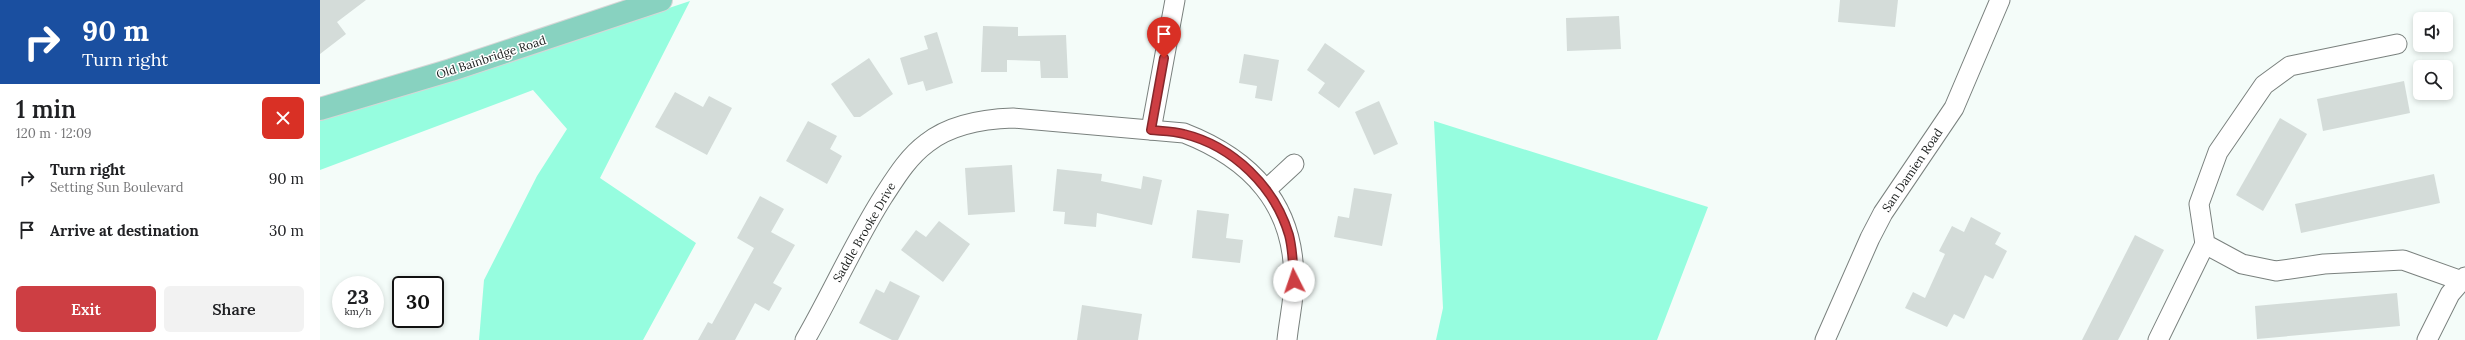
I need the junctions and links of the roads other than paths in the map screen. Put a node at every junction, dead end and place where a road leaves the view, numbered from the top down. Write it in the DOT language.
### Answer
graph roads {
  1 [pos="661,0"];
  2 [pos="1175,0"];
  3 [pos="2000,0"];
  4 [pos="2397,44"];
  5 [pos="320,109"];
  6 [pos="1151,130"];
  7 [pos="1294,164"];
  8 [pos="1267,189"];
  9 [pos="2205,244"];
  10 [pos="2463,279"];
  11 [pos="804,340"];
  12 [pos="1287,340"];
  13 [pos="1825,340"];
  14 [pos="2158,340"];
  15 [pos="2426,340"];
  1 -- 5 [label="main road, Old Bainbridge Road"];
  2 -- 6 [label="street"];
  3 -- 13 [label="street, San Damien Road"];
  4 -- 9 [label="street"];
  6 -- 8 [label="street, Saddle Brooke Drive"];
  6 -- 11 [label="street, Saddle Brooke Drive"];
  7 -- 8 [label="street"];
  8 -- 12 [label="street"];
  9 -- 10 [label="street"];
  9 -- 14 [label="street"];
  10 -- 15 [label="street"];
}
